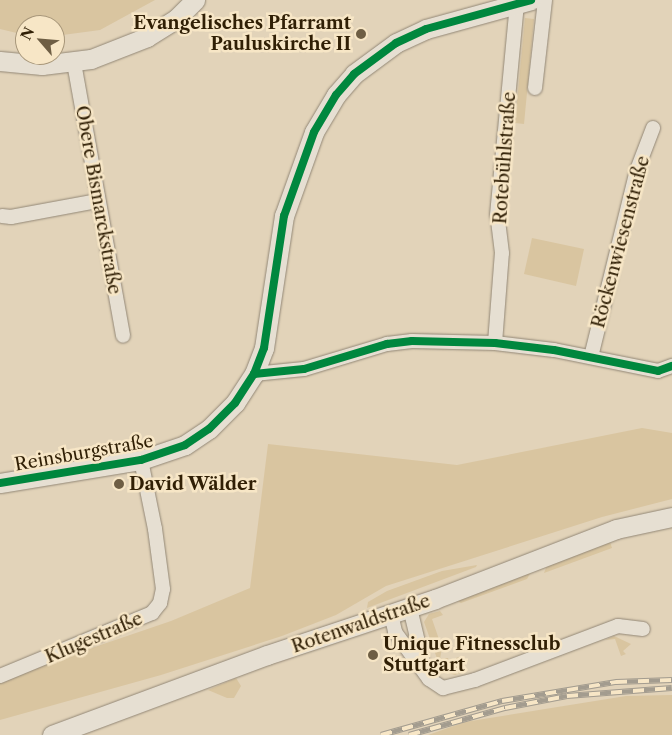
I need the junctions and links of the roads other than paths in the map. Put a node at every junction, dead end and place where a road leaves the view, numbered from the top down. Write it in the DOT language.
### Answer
graph roads {
  1 [pos="195,0"];
  2 [pos="545,0"];
  3 [pos="524,2"];
  4 [pos="0,61"];
  5 [pos="74,63"];
  6 [pos="535,88"];
  7 [pos="654,128"];
  8 [pos="97,201"];
  9 [pos="2,216"];
  10 [pos="123,336"];
  11 [pos="495,343"];
  12 [pos="591,357"];
  13 [pos="672,366"];
  14 [pos="254,374"];
  15 [pos="141,460"];
  16 [pos="0,483"];
  17 [pos="672,517"];
  18 [pos="410,608"];
  19 [pos="391,614"];
  20 [pos="643,629"];
  21 [pos="425,670"];
  22 [pos="0,676"];
  23 [pos="52,735"];
  1 -- 5 [label="main road"];
  2 -- 6 [label="street"];
  3 -- 11 [label="street, Rotebühlstraße"];
  3 -- 14 [label="main road, Reinsburgstraße"];
  4 -- 5 [label="main road"];
  5 -- 8 [label="street, Obere Bismarckstraße"];
  7 -- 12 [label="street, Röckenwiesenstraße"];
  8 -- 9 [label="street"];
  8 -- 10 [label="street, Obere Bismarckstraße"];
  11 -- 12 [label="street"];
  11 -- 14 [label="street"];
  12 -- 13 [label="street"];
  14 -- 15 [label="main road, Reinsburgstraße"];
  15 -- 16 [label="main road, Reinsburgstraße"];
  15 -- 22 [label="street, Klugestraße"];
  17 -- 18 [label="main road, Rotenwaldstraße"];
  18 -- 19 [label="main road, Rotenwaldstraße"];
  18 -- 21 [label="street"];
  19 -- 21 [label="street"];
  19 -- 23 [label="main road, Rotenwaldstraße"];
  20 -- 21 [label="street"];
}
